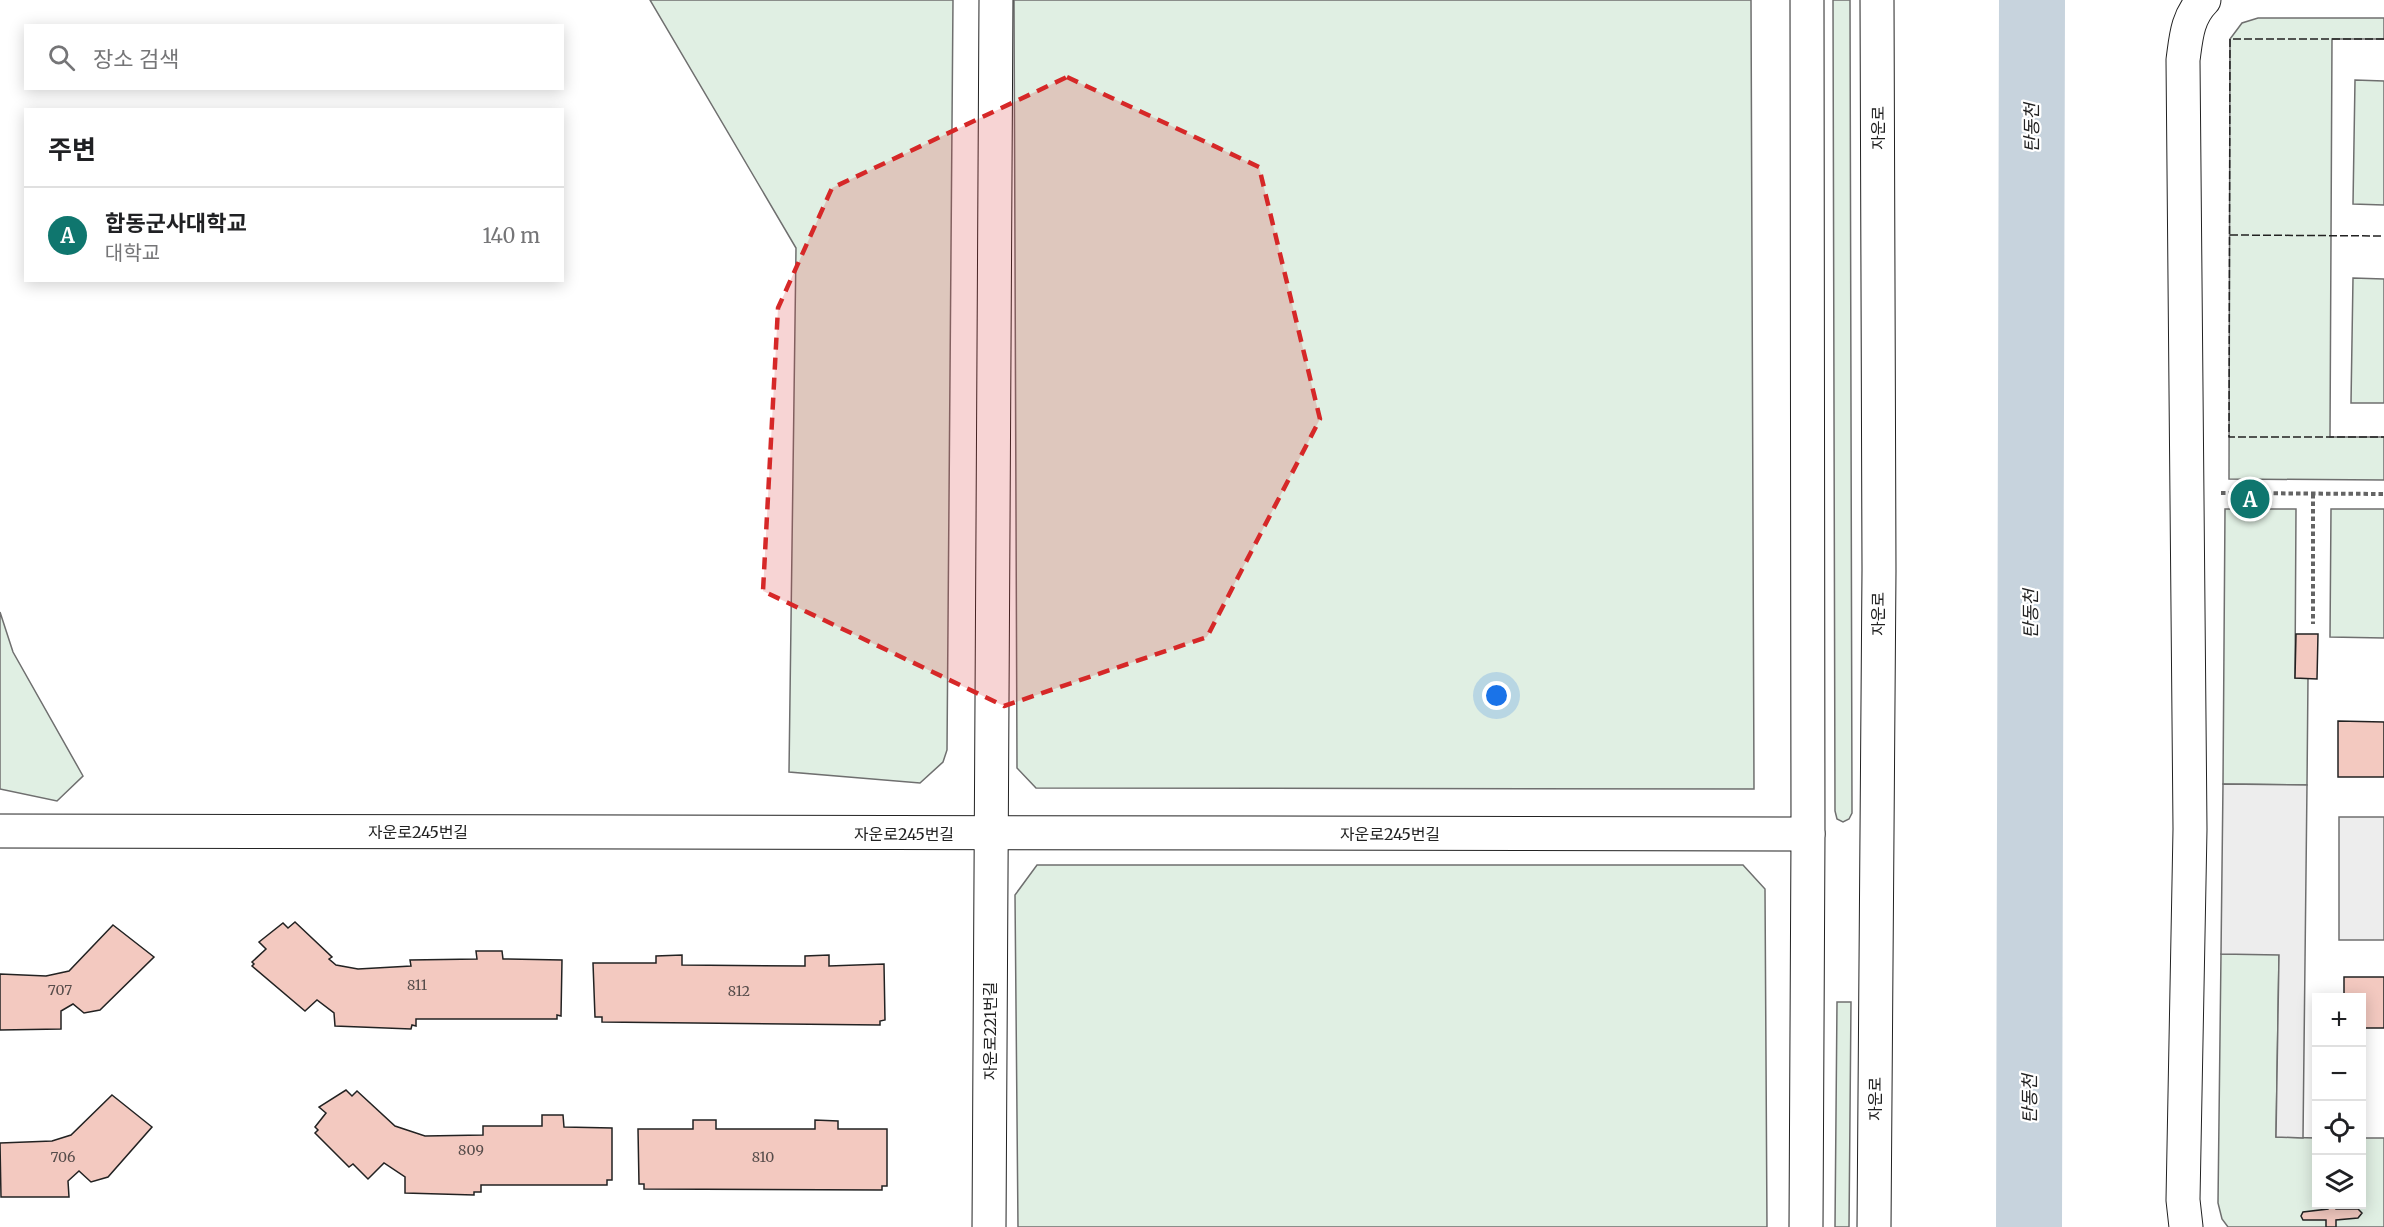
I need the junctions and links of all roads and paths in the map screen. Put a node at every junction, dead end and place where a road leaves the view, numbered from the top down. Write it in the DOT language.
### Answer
graph roads {
  1 [pos="996,0"];
  2 [pos="1807,0"];
  3 [pos="1877,0"];
  4 [pos="2204,0"];
  5 [pos="2214,494"];
  6 [pos="2313,494"];
  7 [pos="2384,494"];
  8 [pos="2313,624"];
  9 [pos="0,831"];
  10 [pos="992,834"];
  11 [pos="1808,834"];
  12 [pos="989,1227"];
  13 [pos="1806,1227"];
  14 [pos="1874,1227"];
  15 [pos="2186,1227"];
  1 -- 10 [label="street, 자운로221번길"];
  2 -- 11 [label="street"];
  3 -- 14 [label="street, 자운로"];
  4 -- 15 [label="street"];
  5 -- 6 [label="path"];
  6 -- 7 [label="path"];
  6 -- 8 [label="path"];
  9 -- 10 [label="street, 자운로245번길"];
  10 -- 11 [label="street, 자운로245번길"];
  10 -- 12 [label="street, 자운로221번길"];
  11 -- 13 [label="street"];
}
